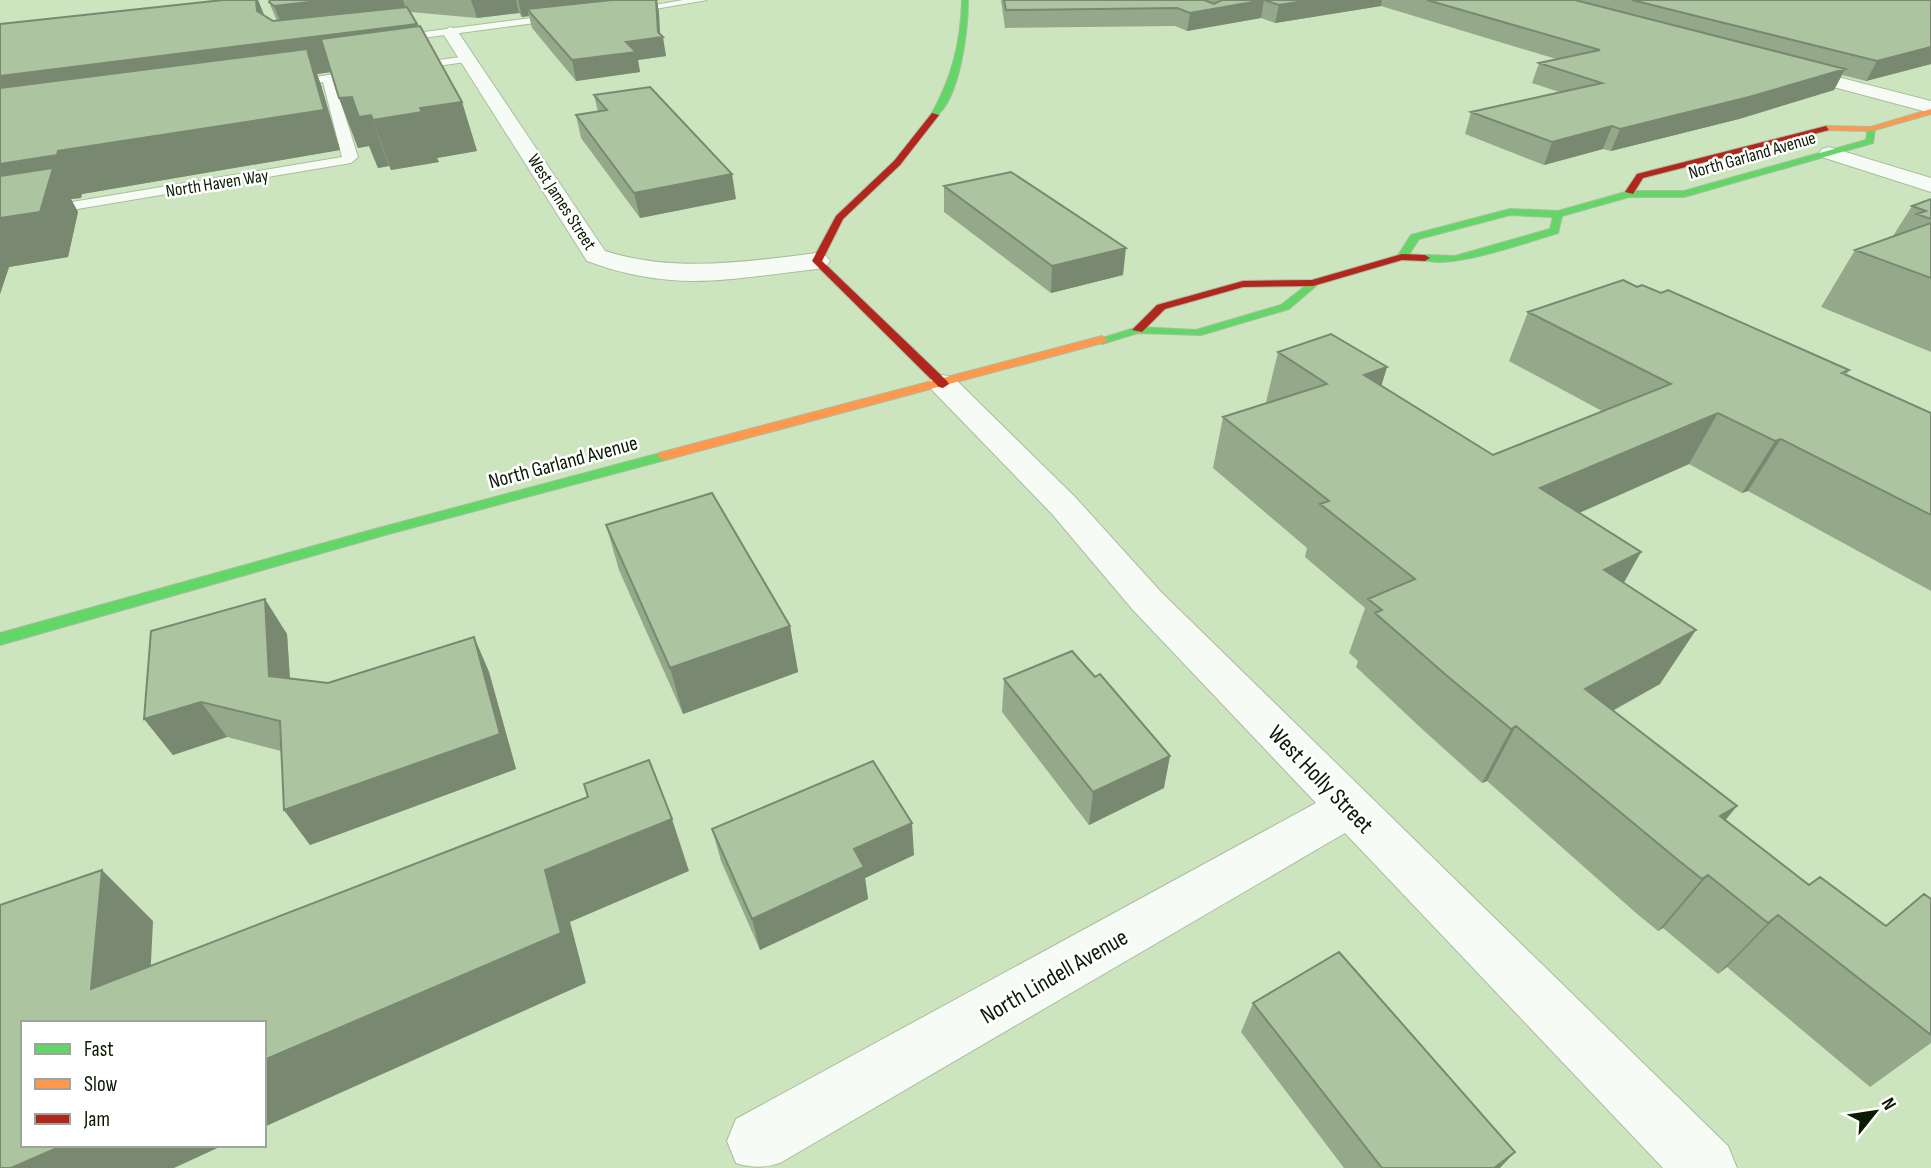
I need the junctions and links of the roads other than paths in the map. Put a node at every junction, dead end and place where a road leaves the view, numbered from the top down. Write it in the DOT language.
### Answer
graph roads {
  1 [pos="702,0"];
  2 [pos="965,0"];
  3 [pos="613,13"];
  4 [pos="578,16"];
  5 [pos="450,32"];
  6 [pos="381,40"];
  7 [pos="468,59"];
  8 [pos="1771,65"];
  9 [pos="327,78"];
  10 [pos="273,86"];
  11 [pos="1931,109"];
  12 [pos="1871,129"];
  13 [pos="1829,153"];
  14 [pos="1931,185"];
  15 [pos="1629,194"];
  16 [pos="1559,214"];
  17 [pos="0,218"];
  18 [pos="1402,257"];
  19 [pos="817,261"];
  20 [pos="1314,282"];
  21 [pos="1138,330"];
  22 [pos="943,384"];
  23 [pos="0,639"];
  24 [pos="1348,808"];
  25 [pos="758,1142"];
  26 [pos="1706,1168"];
  1 -- 3 [label="lane"];
  2 -- 19 [label="main road"];
  4 -- 5 [label="lane"];
  5 -- 6 [label="lane"];
  5 -- 7 [label="street, West James Street"];
  7 -- 9 [label="lane"];
  7 -- 19 [label="street, West James Street"];
  8 -- 11 [label="street"];
  9 -- 10 [label="lane"];
  9 -- 17 [label="lane, North Haven Way"];
  11 -- 12 [label="main road, North Garland Avenue"];
  12 -- 13 [label="main road, North Garland Avenue"];
  12 -- 15 [label="main road, North Garland Avenue"];
  13 -- 14 [label="street"];
  13 -- 15 [label="main road, North Garland Avenue"];
  15 -- 16 [label="main road, North Garland Avenue"];
  16 -- 18 [label="main road, North Garland Avenue"];
  16 -- 18 [label="main road, North Garland Avenue"];
  18 -- 20 [label="main road, North Garland Avenue"];
  19 -- 22 [label="main road"];
  20 -- 21 [label="main road, North Garland Avenue"];
  20 -- 21 [label="main road, North Garland Avenue"];
  21 -- 22 [label="main road, North Garland Avenue"];
  22 -- 23 [label="main road, North Garland Avenue"];
  22 -- 24 [label="street, West Holly Street"];
  24 -- 25 [label="street, North Lindell Avenue"];
  24 -- 26 [label="street, West Holly Street"];
}
